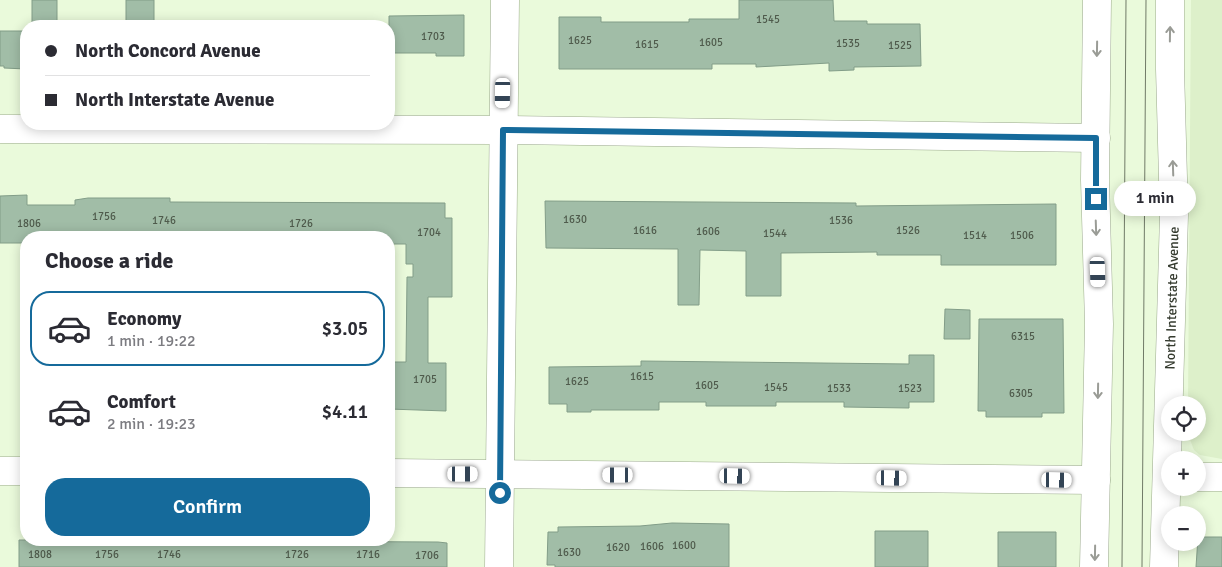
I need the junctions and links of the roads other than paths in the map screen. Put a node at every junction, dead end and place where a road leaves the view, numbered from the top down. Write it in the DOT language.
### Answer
graph roads {
  1 [pos="504,0"];
  2 [pos="1097,0"];
  3 [pos="1170,0"];
  4 [pos="0,129"];
  5 [pos="20,129"];
  6 [pos="395,130"];
  7 [pos="503,130"];
  8 [pos="1096,138"];
  9 [pos="1169,451"];
  10 [pos="0,471"];
  11 [pos="20,471"];
  12 [pos="395,473"];
  13 [pos="500,474"];
  14 [pos="1206,477"];
  15 [pos="1222,477"];
  16 [pos="1096,480"];
  17 [pos="1167,496"];
  18 [pos="499,567"];
  19 [pos="1094,567"];
  20 [pos="1164,567"];
  1 -- 7 [label="street"];
  2 -- 8 [label="street, one-way"];
  9 -- 3 [label="street, North Interstate Avenue, one-way"];
  4 -- 5 [label="street"];
  6 -- 7 [label="street"];
  7 -- 8 [label="street"];
  7 -- 13 [label="street"];
  8 -- 16 [label="street, one-way"];
  10 -- 11 [label="street"];
  12 -- 13 [label="street"];
  13 -- 16 [label="street"];
  13 -- 18 [label="street"];
  14 -- 15 [label="street"];
  16 -- 19 [label="street, one-way"];
  17 -- 20 [label="street, North Interstate Avenue"];
}
